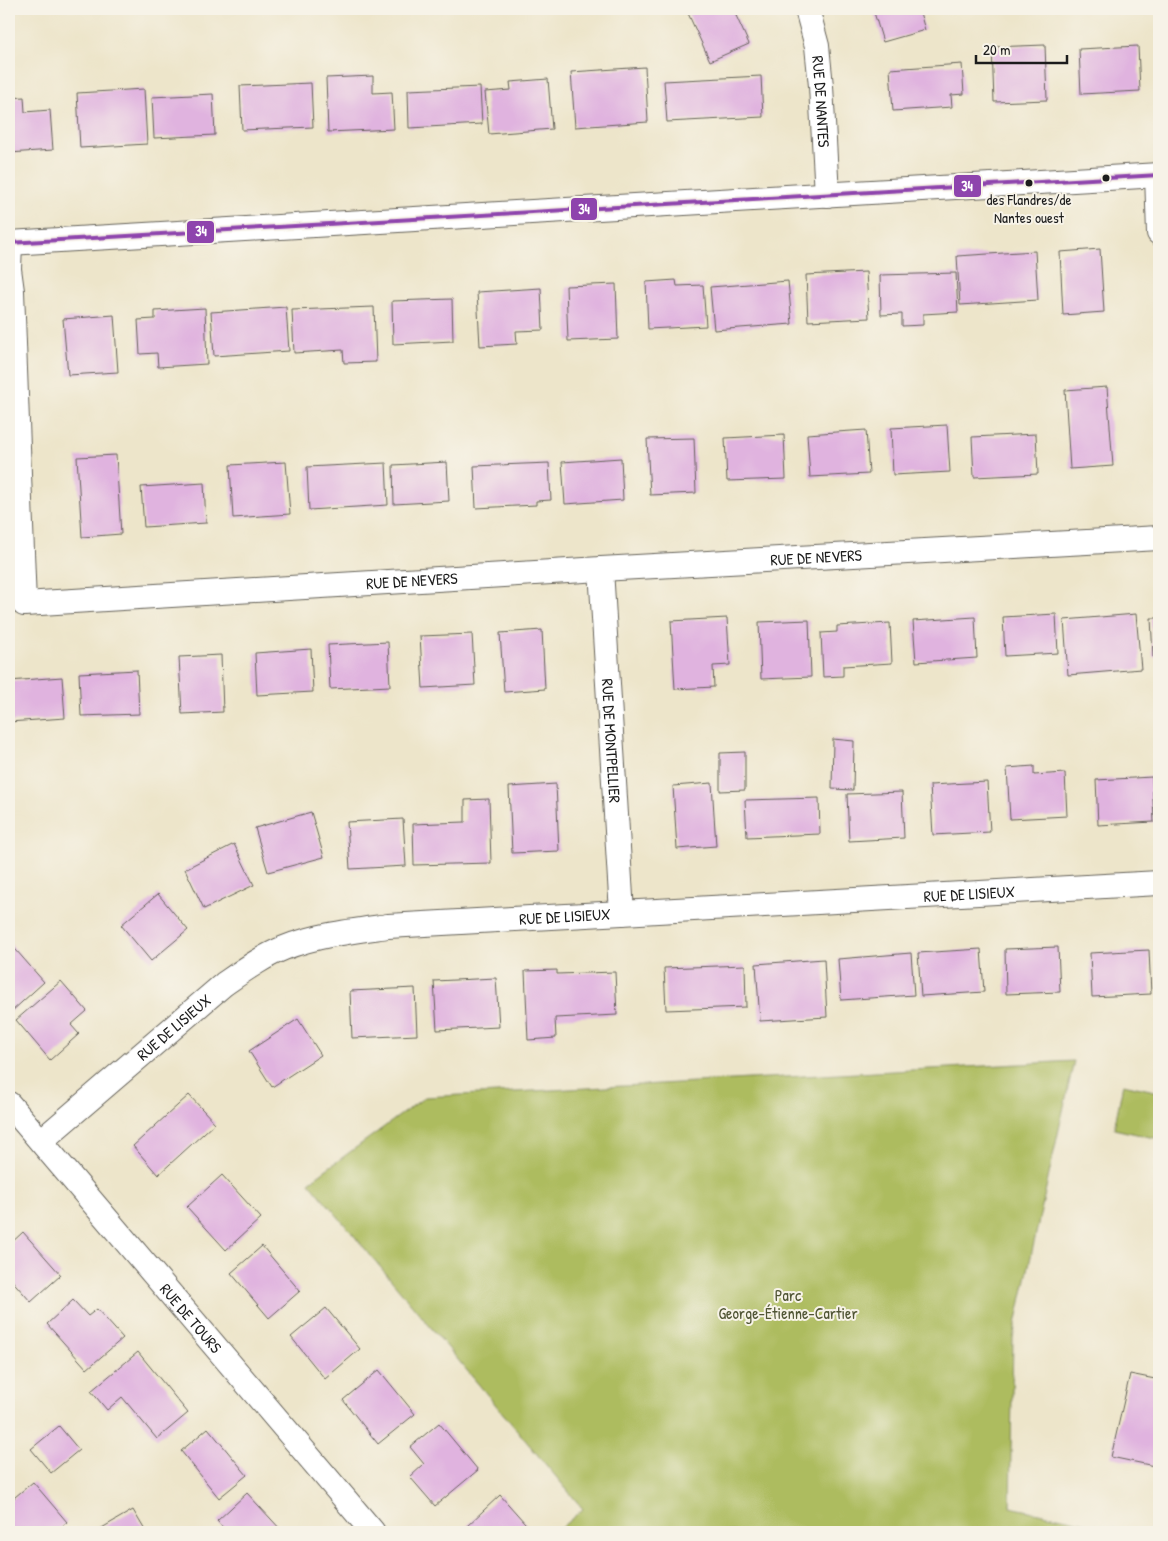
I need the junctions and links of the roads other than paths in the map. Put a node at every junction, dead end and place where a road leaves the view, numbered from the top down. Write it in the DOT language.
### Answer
graph roads {
  1 [pos="808,9"];
  2 [pos="1158,175"];
  3 [pos="827,195"];
  4 [pos="1159,233"];
  5 [pos="9,243"];
  6 [pos="1159,538"];
  7 [pos="601,569"];
  8 [pos="1159,883"];
  9 [pos="622,913"];
  10 [pos="9,1104"];
  11 [pos="41,1141"];
  12 [pos="373,1532"];
  1 -- 3 [label="street, RUE DE NANTES"];
  2 -- 3 [label="street"];
  2 -- 4 [label="street"];
  3 -- 5 [label="street"];
  5 -- 7 [label="street, RUE DE NEVERS"];
  6 -- 7 [label="street, RUE DE NEVERS"];
  7 -- 9 [label="street, RUE DE MONTPELLIER"];
  8 -- 9 [label="street, RUE DE LISIEUX"];
  9 -- 11 [label="street, RUE DE LISIEUX"];
  10 -- 11 [label="street, RUE DE TOURS"];
  11 -- 12 [label="street, RUE DE TOURS"];
}
